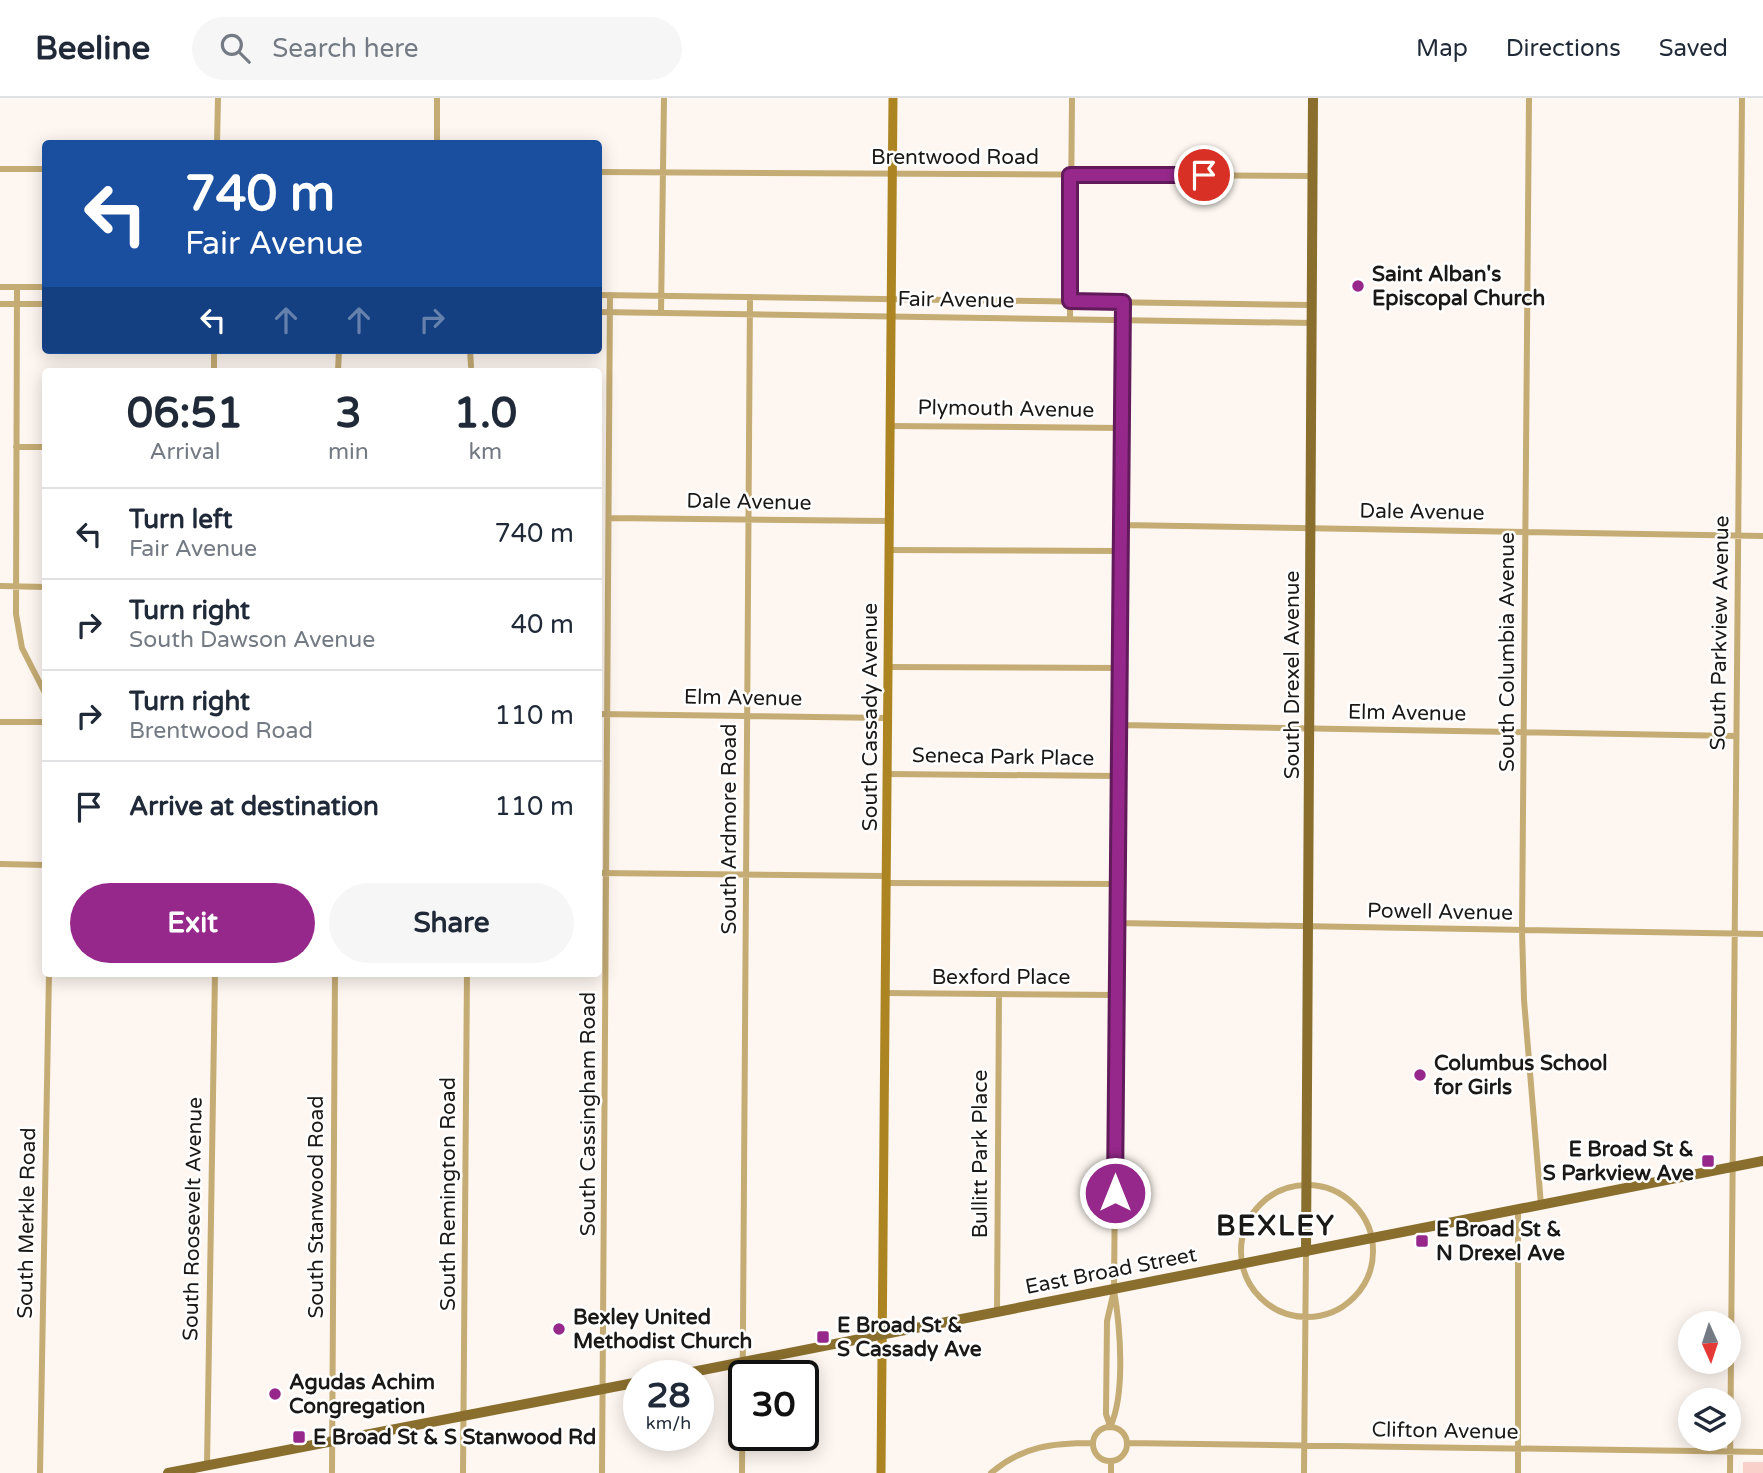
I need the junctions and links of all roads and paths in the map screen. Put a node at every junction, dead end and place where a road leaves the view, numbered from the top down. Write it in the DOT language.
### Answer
graph roads {
  1 [pos="218,98"];
  2 [pos="438,98"];
  3 [pos="664,98"];
  4 [pos="893,98"];
  5 [pos="1072,98"];
  6 [pos="1313,98"];
  7 [pos="1529,98"];
  8 [pos="1742,98"];
  9 [pos="217,140"];
  10 [pos="437,140"];
  11 [pos="0,169"];
  12 [pos="42,169"];
  13 [pos="602,172"];
  14 [pos="664,172"];
  15 [pos="891,173"];
  16 [pos="1070,175"];
  17 [pos="1312,176"];
  18 [pos="0,286"];
  19 [pos="17,287"];
  20 [pos="42,287"];
  21 [pos="602,295"];
  22 [pos="610,295"];
  23 [pos="662,296"];
  24 [pos="750,297"];
  25 [pos="890,299"];
  26 [pos="1070,301"];
  27 [pos="1123,302"];
  28 [pos="0,304"];
  29 [pos="17,304"];
  30 [pos="42,304"];
  31 [pos="1311,305"];
  32 [pos="602,312"];
  33 [pos="610,313"];
  34 [pos="661,313"];
  35 [pos="750,315"];
  36 [pos="890,317"];
  37 [pos="1070,319"];
  38 [pos="1123,320"];
  39 [pos="1312,323"];
  40 [pos="470,354"];
  41 [pos="471,366"];
  42 [pos="889,426"];
  43 [pos="1123,428"];
  44 [pos="16,447"];
  45 [pos="42,447"];
  46 [pos="609,517"];
  47 [pos="749,520"];
  48 [pos="888,522"];
  49 [pos="1122,525"];
  50 [pos="1312,528"];
  51 [pos="1525,532"];
  52 [pos="1738,536"];
  53 [pos="1763,536"];
  54 [pos="888,550"];
  55 [pos="1122,551"];
  56 [pos="0,586"];
  57 [pos="15,587"];
  58 [pos="42,587"];
  59 [pos="888,667"];
  60 [pos="1121,668"];
  61 [pos="42,687"];
  62 [pos="602,714"];
  63 [pos="608,714"];
  64 [pos="748,716"];
  65 [pos="887,718"];
  66 [pos="0,722"];
  67 [pos="42,722"];
  68 [pos="1120,725"];
  69 [pos="1311,729"];
  70 [pos="1524,733"];
  71 [pos="1737,736"];
  72 [pos="887,774"];
  73 [pos="1119,776"];
  74 [pos="0,864"];
  75 [pos="42,865"];
  76 [pos="602,873"];
  77 [pos="607,873"];
  78 [pos="746,875"];
  79 [pos="886,880"];
  80 [pos="1118,884"];
  81 [pos="1117,923"];
  82 [pos="1309,927"];
  83 [pos="1522,931"];
  84 [pos="1734,934"];
  85 [pos="1763,934"];
  86 [pos="49,977"];
  87 [pos="215,977"];
  88 [pos="335,977"];
  89 [pos="467,977"];
  90 [pos="886,993"];
  91 [pos="999,995"];
  92 [pos="1116,995"];
  93 [pos="1763,1161"];
  94 [pos="1732,1167"];
  95 [pos="1307,1185"];
  96 [pos="1541,1205"];
  97 [pos="1518,1209"];
  98 [pos="1373,1239"];
  99 [pos="1306,1252"];
  100 [pos="1242,1264"];
  101 [pos="1114,1290"];
  102 [pos="997,1314"];
  103 [pos="1306,1318"];
  104 [pos="883,1335"];
  105 [pos="743,1360"];
  106 [pos="753,1360"];
  107 [pos="623,1385"];
  108 [pos="603,1388"];
  109 [pos="464,1416"];
  110 [pos="1110,1427"];
  111 [pos="333,1441"];
  112 [pos="1093,1443"];
  113 [pos="1127,1443"];
  114 [pos="1305,1447"];
  115 [pos="1518,1450"];
  116 [pos="742,1451"];
  117 [pos="1731,1452"];
  118 [pos="1763,1452"];
  119 [pos="1111,1461"];
  120 [pos="206,1465"];
  121 [pos="40,1473"];
  122 [pos="168,1473"];
  123 [pos="332,1473"];
  124 [pos="463,1473"];
  125 [pos="603,1473"];
  126 [pos="742,1473"];
  127 [pos="881,1473"];
  128 [pos="991,1473"];
  129 [pos="1111,1473"];
  130 [pos="1304,1473"];
  131 [pos="1518,1473"];
  132 [pos="1731,1473"];
  1 -- 9 [label="street"];
  2 -- 10 [label="street"];
  3 -- 14 [label="street"];
  4 -- 15 [label="street, South Cassady Avenue"];
  5 -- 16 [label="street"];
  6 -- 17 [label="main road, South Drexel Avenue"];
  7 -- 51 [label="street, South Columbia Avenue"];
  8 -- 52 [label="street, South Parkview Avenue"];
  11 -- 12 [label="street"];
  13 -- 14 [label="street, Brentwood Road"];
  14 -- 15 [label="street, Brentwood Road"];
  14 -- 23 [label="street"];
  15 -- 16 [label="street, Brentwood Road"];
  15 -- 25 [label="street, South Cassady Avenue"];
  16 -- 17 [label="street, Brentwood Road"];
  16 -- 26 [label="street"];
  17 -- 31 [label="main road, South Drexel Avenue"];
  18 -- 19 [label="street"];
  19 -- 20 [label="street"];
  19 -- 29 [label="street"];
  21 -- 22 [label="street, Fair Avenue"];
  22 -- 23 [label="street, Fair Avenue"];
  22 -- 33 [label="street, South Cassingham Road"];
  23 -- 24 [label="street, Fair Avenue"];
  23 -- 34 [label="street"];
  24 -- 25 [label="street, Fair Avenue"];
  24 -- 35 [label="street, South Ardmore Road"];
  25 -- 26 [label="street, Fair Avenue"];
  25 -- 36 [label="street, South Cassady Avenue"];
  26 -- 27 [label="street, Fair Avenue"];
  26 -- 37 [label="street"];
  27 -- 31 [label="street, Fair Avenue"];
  27 -- 38 [label="street"];
  28 -- 29 [label="street"];
  29 -- 30 [label="street"];
  29 -- 44 [label="street"];
  31 -- 39 [label="main road, South Drexel Avenue"];
  32 -- 33 [label="street, Fair Avenue"];
  33 -- 34 [label="street, Fair Avenue"];
  33 -- 46 [label="street, South Cassingham Road"];
  34 -- 35 [label="street, Fair Avenue"];
  35 -- 36 [label="street, Fair Avenue"];
  35 -- 47 [label="street, South Ardmore Road"];
  36 -- 37 [label="street, Fair Avenue"];
  36 -- 42 [label="street, South Cassady Avenue"];
  37 -- 38 [label="street, Fair Avenue"];
  38 -- 39 [label="street, Fair Avenue"];
  38 -- 43 [label="street"];
  39 -- 50 [label="main road, South Drexel Avenue"];
  40 -- 41 [label="street"];
  42 -- 43 [label="street, Plymouth Avenue"];
  42 -- 48 [label="street, South Cassady Avenue"];
  43 -- 49 [label="street"];
  44 -- 45 [label="street"];
  44 -- 57 [label="street"];
  46 -- 47 [label="street, Dale Avenue"];
  46 -- 63 [label="street, South Cassingham Road"];
  47 -- 48 [label="street, Dale Avenue"];
  47 -- 64 [label="street, South Ardmore Road"];
  48 -- 54 [label="street, South Cassady Avenue"];
  49 -- 50 [label="street, Dale Avenue"];
  49 -- 55 [label="street"];
  50 -- 51 [label="street, Dale Avenue"];
  50 -- 69 [label="main road, South Drexel Avenue"];
  51 -- 52 [label="street, Dale Avenue"];
  51 -- 70 [label="street, South Columbia Avenue"];
  52 -- 53 [label="street, Dale Avenue"];
  52 -- 71 [label="street, South Parkview Avenue"];
  54 -- 55 [label="street"];
  54 -- 59 [label="street, South Cassady Avenue"];
  55 -- 60 [label="street"];
  56 -- 57 [label="street"];
  57 -- 58 [label="street"];
  57 -- 61 [label="street"];
  59 -- 60 [label="street"];
  59 -- 65 [label="street, South Cassady Avenue"];
  60 -- 68 [label="street"];
  62 -- 63 [label="street, Elm Avenue"];
  63 -- 64 [label="street, Elm Avenue"];
  63 -- 77 [label="street, South Cassingham Road"];
  64 -- 65 [label="street, Elm Avenue"];
  64 -- 78 [label="street, South Ardmore Road"];
  65 -- 72 [label="street, South Cassady Avenue"];
  66 -- 67 [label="street"];
  68 -- 69 [label="street, Elm Avenue"];
  68 -- 73 [label="street"];
  69 -- 70 [label="street, Elm Avenue"];
  69 -- 82 [label="main road, South Drexel Avenue"];
  70 -- 71 [label="street, Elm Avenue"];
  70 -- 83 [label="street, South Columbia Avenue"];
  71 -- 84 [label="street, South Parkview Avenue"];
  72 -- 73 [label="street, Seneca Park Place"];
  72 -- 79 [label="street, South Cassady Avenue"];
  73 -- 80 [label="street"];
  74 -- 75 [label="street"];
  76 -- 77 [label="street"];
  77 -- 78 [label="street"];
  77 -- 108 [label="street, South Cassingham Road"];
  78 -- 79 [label="street"];
  78 -- 105 [label="street, South Ardmore Road"];
  79 -- 80 [label="street"];
  79 -- 90 [label="street, South Cassady Avenue"];
  80 -- 81 [label="street"];
  81 -- 82 [label="street, Powell Avenue"];
  81 -- 92 [label="street"];
  82 -- 83 [label="street, Powell Avenue"];
  82 -- 95 [label="main road, South Drexel Avenue"];
  83 -- 84 [label="street, Powell Avenue"];
  83 -- 96 [label="street, South Columbia Avenue"];
  84 -- 85 [label="street, Powell Avenue"];
  84 -- 94 [label="street, South Parkview Avenue"];
  86 -- 121 [label="street, South Merkle Road"];
  87 -- 120 [label="street, South Roosevelt Avenue"];
  88 -- 111 [label="street, South Stanwood Road"];
  89 -- 109 [label="street, South Remington Road"];
  90 -- 91 [label="street, Bexford Place"];
  90 -- 104 [label="street, South Cassady Avenue"];
  91 -- 92 [label="street, Bexford Place"];
  91 -- 102 [label="street, Bullitt Park Place"];
  92 -- 101 [label="street"];
  93 -- 94 [label="main road, East Broad Street"];
  94 -- 96 [label="main road, East Broad Street"];
  94 -- 117 [label="street, South Parkview Avenue"];
  95 -- 98 [label="street"];
  95 -- 99 [label="main road, South Drexel Avenue"];
  95 -- 100 [label="street"];
  96 -- 97 [label="main road, East Broad Street"];
  97 -- 98 [label="main road, East Broad Street"];
  97 -- 115 [label="street"];
  98 -- 99 [label="main road, East Broad Street"];
  98 -- 103 [label="street"];
  99 -- 100 [label="main road, East Broad Street"];
  99 -- 103 [label="street"];
  100 -- 101 [label="main road, East Broad Street"];
  100 -- 103 [label="street"];
  101 -- 102 [label="main road, East Broad Street"];
  101 -- 110 [label="street"];
  101 -- 110 [label="street"];
  102 -- 104 [label="main road, East Broad Street"];
  103 -- 114 [label="street"];
  104 -- 106 [label="main road, East Broad Street"];
  104 -- 127 [label="street, South Cassady Avenue"];
  107 -- 108 [label="main road"];
  108 -- 109 [label="main road"];
  108 -- 125 [label="street, South Cassingham Road"];
  109 -- 111 [label="main road"];
  109 -- 124 [label="street, South Remington Road"];
  110 -- 112 [label="street"];
  110 -- 113 [label="street"];
  111 -- 120 [label="main road"];
  111 -- 123 [label="street, South Stanwood Road"];
  112 -- 119 [label="street"];
  112 -- 128 [label="street"];
  113 -- 114 [label="street, Clifton Avenue"];
  113 -- 119 [label="street"];
  114 -- 115 [label="street, Clifton Avenue"];
  114 -- 130 [label="street"];
  115 -- 117 [label="street, Clifton Avenue"];
  115 -- 131 [label="street"];
  116 -- 126 [label="street, South Ardmore Road"];
  117 -- 118 [label="street, Clifton Avenue"];
  117 -- 132 [label="street, South Parkview Avenue"];
  119 -- 129 [label="street"];
  120 -- 122 [label="main road"];
}
